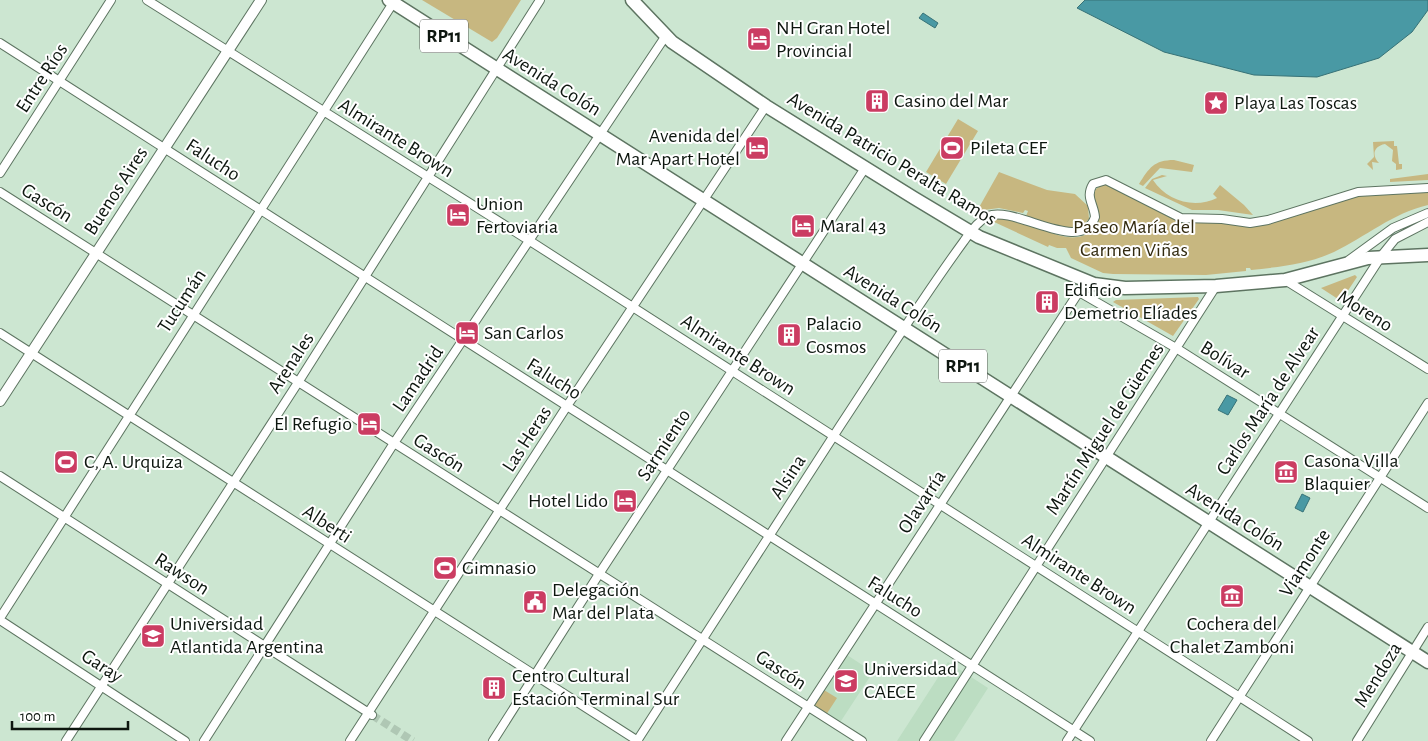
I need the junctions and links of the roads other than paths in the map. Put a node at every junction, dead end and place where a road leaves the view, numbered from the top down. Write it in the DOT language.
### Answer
graph roads {
  1 [pos="111,0"];
  2 [pos="147,0"];
  3 [pos="262,0"];
  4 [pos="540,0"];
  5 [pos="632,0"];
  6 [pos="391,2"];
  7 [pos="665,37"];
  8 [pos="0,43"];
  9 [pos="228,51"];
  10 [pos="497,69"];
  11 [pos="59,81"];
  12 [pos="766,106"];
  13 [pos="324,112"];
  14 [pos="600,134"];
  15 [pos="165,149"];
  16 [pos="865,168"];
  17 [pos="0,173"];
  18 [pos="428,177"];
  19 [pos="1428,188"];
  20 [pos="0,192"];
  21 [pos="704,201"];
  22 [pos="260,210"];
  23 [pos="1428,213"];
  24 [pos="1428,222"];
  25 [pos="970,232"];
  26 [pos="530,241"];
  27 [pos="97,253"];
  28 [pos="1428,255"];
  29 [pos="1382,256"];
  30 [pos="802,264"];
  31 [pos="1344,264"];
  32 [pos="364,277"];
  33 [pos="1285,280"];
  34 [pos="1216,286"];
  35 [pos="1083,287"];
  36 [pos="633,308"];
  37 [pos="193,314"];
  38 [pos="1342,316"];
  39 [pos="904,328"];
  40 [pos="0,333"];
  41 [pos="463,341"];
  42 [pos="1176,348"];
  43 [pos="31,354"];
  44 [pos="1428,369"];
  45 [pos="732,371"];
  46 [pos="299,381"];
  47 [pos="1011,396"];
  48 [pos="0,401"];
  49 [pos="1428,403"];
  50 [pos="567,406"];
  51 [pos="1279,414"];
  52 [pos="128,416"];
  53 [pos="834,436"];
  54 [pos="394,443"];
  55 [pos="1106,457"];
  56 [pos="667,470"];
  57 [pos="0,476"];
  58 [pos="1380,477"];
  59 [pos="231,482"];
  60 [pos="941,504"];
  61 [pos="1428,508"];
  62 [pos="500,510"];
  63 [pos="64,517"];
  64 [pos="1208,522"];
  65 [pos="769,535"];
  66 [pos="328,545"];
  67 [pos="1036,566"];
  68 [pos="599,574"];
  69 [pos="166,583"];
  70 [pos="1310,586"];
  71 [pos="876,604"];
  72 [pos="435,612"];
  73 [pos="0,619"];
  74 [pos="1428,627"];
  75 [pos="1137,632"];
  76 [pos="702,639"];
  77 [pos="263,648"];
  78 [pos="1412,652"];
  79 [pos="1428,662"];
  80 [pos="973,666"];
  81 [pos="535,676"];
  82 [pos="101,685"];
  83 [pos="1239,697"];
  84 [pos="808,707"];
  85 [pos="370,714"];
  86 [pos="1074,730"];
  87 [pos="66,741"];
  88 [pos="185,741"];
  89 [pos="204,741"];
  90 [pos="350,741"];
  91 [pos="493,741"];
  92 [pos="638,741"];
  93 [pos="786,741"];
  94 [pos="862,741"];
  95 [pos="924,741"];
  96 [pos="1067,741"];
  97 [pos="1090,741"];
  98 [pos="1211,741"];
  99 [pos="1308,741"];
  100 [pos="1357,741"];
  1 -- 11 [label="street, Entre Ríos"];
  2 -- 9 [label="street, Almirante Brown"];
  3 -- 9 [label="street, Buenos Aires"];
  4 -- 10 [label="street, Arenales"];
  5 -- 7 [label="main road, Avenida Patricio Peralta Ramos"];
  6 -- 10 [label="main road, Avenida Colón / RP11"];
  6 -- 13 [label="street, Tucumán"];
  7 -- 12 [label="main road, Avenida Patricio Peralta Ramos"];
  7 -- 14 [label="street, Lamadrid"];
  8 -- 11 [label="street, Falucho"];
  9 -- 13 [label="street, Almirante Brown"];
  9 -- 15 [label="street, Buenos Aires"];
  10 -- 14 [label="main road, Avenida Colón / RP11"];
  10 -- 18 [label="street, Arenales"];
  11 -- 15 [label="street, Falucho"];
  11 -- 17 [label="street, Entre Ríos"];
  12 -- 16 [label="main road, Avenida Patricio Peralta Ramos"];
  12 -- 21 [label="street, Las Heras"];
  13 -- 18 [label="street, Almirante Brown"];
  13 -- 22 [label="street, Tucumán"];
  14 -- 21 [label="main road, Avenida Colón / RP11"];
  14 -- 26 [label="street, Lamadrid"];
  15 -- 22 [label="street, Falucho"];
  15 -- 27 [label="street, Buenos Aires"];
  16 -- 25 [label="main road, Avenida Patricio Peralta Ramos"];
  16 -- 30 [label="street, Sarmiento"];
  18 -- 26 [label="street, Almirante Brown"];
  18 -- 32 [label="street, Arenales"];
  19 -- 25 [label="street, Alsina"];
  20 -- 27 [label="street, Gascón"];
  21 -- 30 [label="main road, Avenida Colón / RP11"];
  21 -- 36 [label="street, Las Heras"];
  22 -- 32 [label="street, Falucho"];
  22 -- 37 [label="street, Tucumán"];
  23 -- 31 [label="street"];
  24 -- 29 [label="street, Carlos María de Alvear"];
  25 -- 35 [label="main road, Avenida Patricio Peralta Ramos"];
  25 -- 39 [label="street, Alsina"];
  26 -- 36 [label="street, Almirante Brown"];
  26 -- 41 [label="street, Lamadrid"];
  27 -- 37 [label="street, Gascón"];
  27 -- 43 [label="street, Buenos Aires"];
  28 -- 29 [label="main road, Avenida Patricio Peralta Ramos"];
  29 -- 31 [label="main road, Avenida Patricio Peralta Ramos"];
  29 -- 38 [label="street, Carlos María de Alvear"];
  30 -- 39 [label="main road, Avenida Colón / RP11"];
  30 -- 45 [label="street, Sarmiento"];
  31 -- 33 [label="main road, Avenida Patricio Peralta Ramos"];
  32 -- 41 [label="street, Falucho"];
  32 -- 46 [label="street, Arenales"];
  33 -- 34 [label="main road, Avenida Patricio Peralta Ramos"];
  33 -- 38 [label="street, Moreno"];
  34 -- 35 [label="main road, Avenida Patricio Peralta Ramos"];
  34 -- 42 [label="street, Martín Miguel de Güemes"];
  35 -- 42 [label="street, Bolívar"];
  35 -- 47 [label="street, Olavarría"];
  36 -- 45 [label="street, Almirante Brown"];
  36 -- 50 [label="street, Las Heras"];
  37 -- 46 [label="street, Gascón"];
  37 -- 52 [label="street, Tucumán"];
  38 -- 44 [label="street, Moreno"];
  38 -- 51 [label="street, Carlos María de Alvear"];
  39 -- 47 [label="main road, Avenida Colón / RP11"];
  39 -- 53 [label="street, Alsina"];
  40 -- 43 [label="street, Alberti"];
  41 -- 50 [label="street, Falucho"];
  41 -- 54 [label="street, Lamadrid"];
  42 -- 51 [label="street, Bolívar"];
  42 -- 55 [label="street, Martín Miguel de Güemes"];
  43 -- 48 [label="street, Buenos Aires"];
  43 -- 52 [label="street, Alberti"];
  45 -- 53 [label="street, Almirante Brown"];
  45 -- 56 [label="street, Sarmiento"];
  46 -- 54 [label="street, Gascón"];
  46 -- 59 [label="street, Arenales"];
  47 -- 55 [label="main road, Avenida Colón / RP11"];
  47 -- 60 [label="street, Olavarría"];
  49 -- 58 [label="street, Viamonte"];
  50 -- 56 [label="street, Falucho"];
  50 -- 62 [label="street, Las Heras"];
  51 -- 58 [label="street, Bolívar"];
  51 -- 64 [label="street, Carlos María de Alvear"];
  52 -- 59 [label="street, Alberti"];
  52 -- 63 [label="street, Tucumán"];
  53 -- 60 [label="street, Almirante Brown"];
  53 -- 65 [label="street, Alsina"];
  54 -- 62 [label="street, Gascón"];
  54 -- 66 [label="street, Lamadrid"];
  55 -- 64 [label="main road, Avenida Colón / RP11"];
  55 -- 67 [label="street, Martín Miguel de Güemes"];
  56 -- 65 [label="street, Falucho"];
  56 -- 68 [label="street, Sarmiento"];
  57 -- 63 [label="street, Rawson"];
  58 -- 61 [label="street, Bolívar"];
  58 -- 70 [label="street, Viamonte"];
  59 -- 66 [label="street, Alberti"];
  59 -- 69 [label="street, Arenales"];
  60 -- 67 [label="street, Almirante Brown"];
  60 -- 71 [label="street, Olavarría"];
  62 -- 68 [label="street, Gascón"];
  62 -- 72 [label="street, Las Heras"];
  63 -- 69 [label="street, Rawson"];
  63 -- 73 [label="street, Tucumán"];
  64 -- 70 [label="main road, Avenida Colón / RP11"];
  64 -- 75 [label="street, Carlos María de Alvear"];
  65 -- 71 [label="street, Falucho"];
  65 -- 76 [label="street, Alsina"];
  66 -- 72 [label="street, Alberti"];
  66 -- 77 [label="street, Lamadrid"];
  67 -- 75 [label="street, Almirante Brown"];
  67 -- 80 [label="street, Martín Miguel de Güemes"];
  68 -- 76 [label="street, Gascón"];
  68 -- 81 [label="street, Sarmiento"];
  69 -- 77 [label="street, Rawson"];
  69 -- 82 [label="street, Arenales"];
  70 -- 78 [label="main road, Avenida Colón / RP11"];
  70 -- 83 [label="street, Viamonte"];
  71 -- 80 [label="street, Falucho"];
  71 -- 84 [label="street, Olavarría"];
  72 -- 81 [label="street, Alberti"];
  72 -- 85 [label="street, Las Heras"];
  73 -- 82 [label="street, Garay"];
  74 -- 78 [label="street, Mendoza"];
  75 -- 83 [label="street, Almirante Brown"];
  75 -- 86 [label="street, Carlos María de Alvear"];
  76 -- 84 [label="street, Gascón"];
  76 -- 92 [label="street, Alsina"];
  77 -- 85 [label="street, Rawson"];
  77 -- 89 [label="street, Lamadrid"];
  78 -- 79 [label="main road, Avenida Colón / RP11"];
  78 -- 100 [label="street, Mendoza"];
  80 -- 86 [label="street, Falucho"];
  80 -- 95 [label="street, Martín Miguel de Güemes"];
  81 -- 91 [label="street, Sarmiento"];
  81 -- 92 [label="street, Alberti"];
  82 -- 87 [label="street, Arenales"];
  82 -- 88 [label="street, Garay"];
  83 -- 98 [label="street, Viamonte"];
  83 -- 99 [label="street, Almirante Brown"];
  84 -- 93 [label="street, Olavarría"];
  84 -- 94 [label="street, Gascón"];
  85 -- 90 [label="street, Las Heras"];
  86 -- 96 [label="street, Carlos María de Alvear"];
  86 -- 97 [label="street, Falucho"];
}
